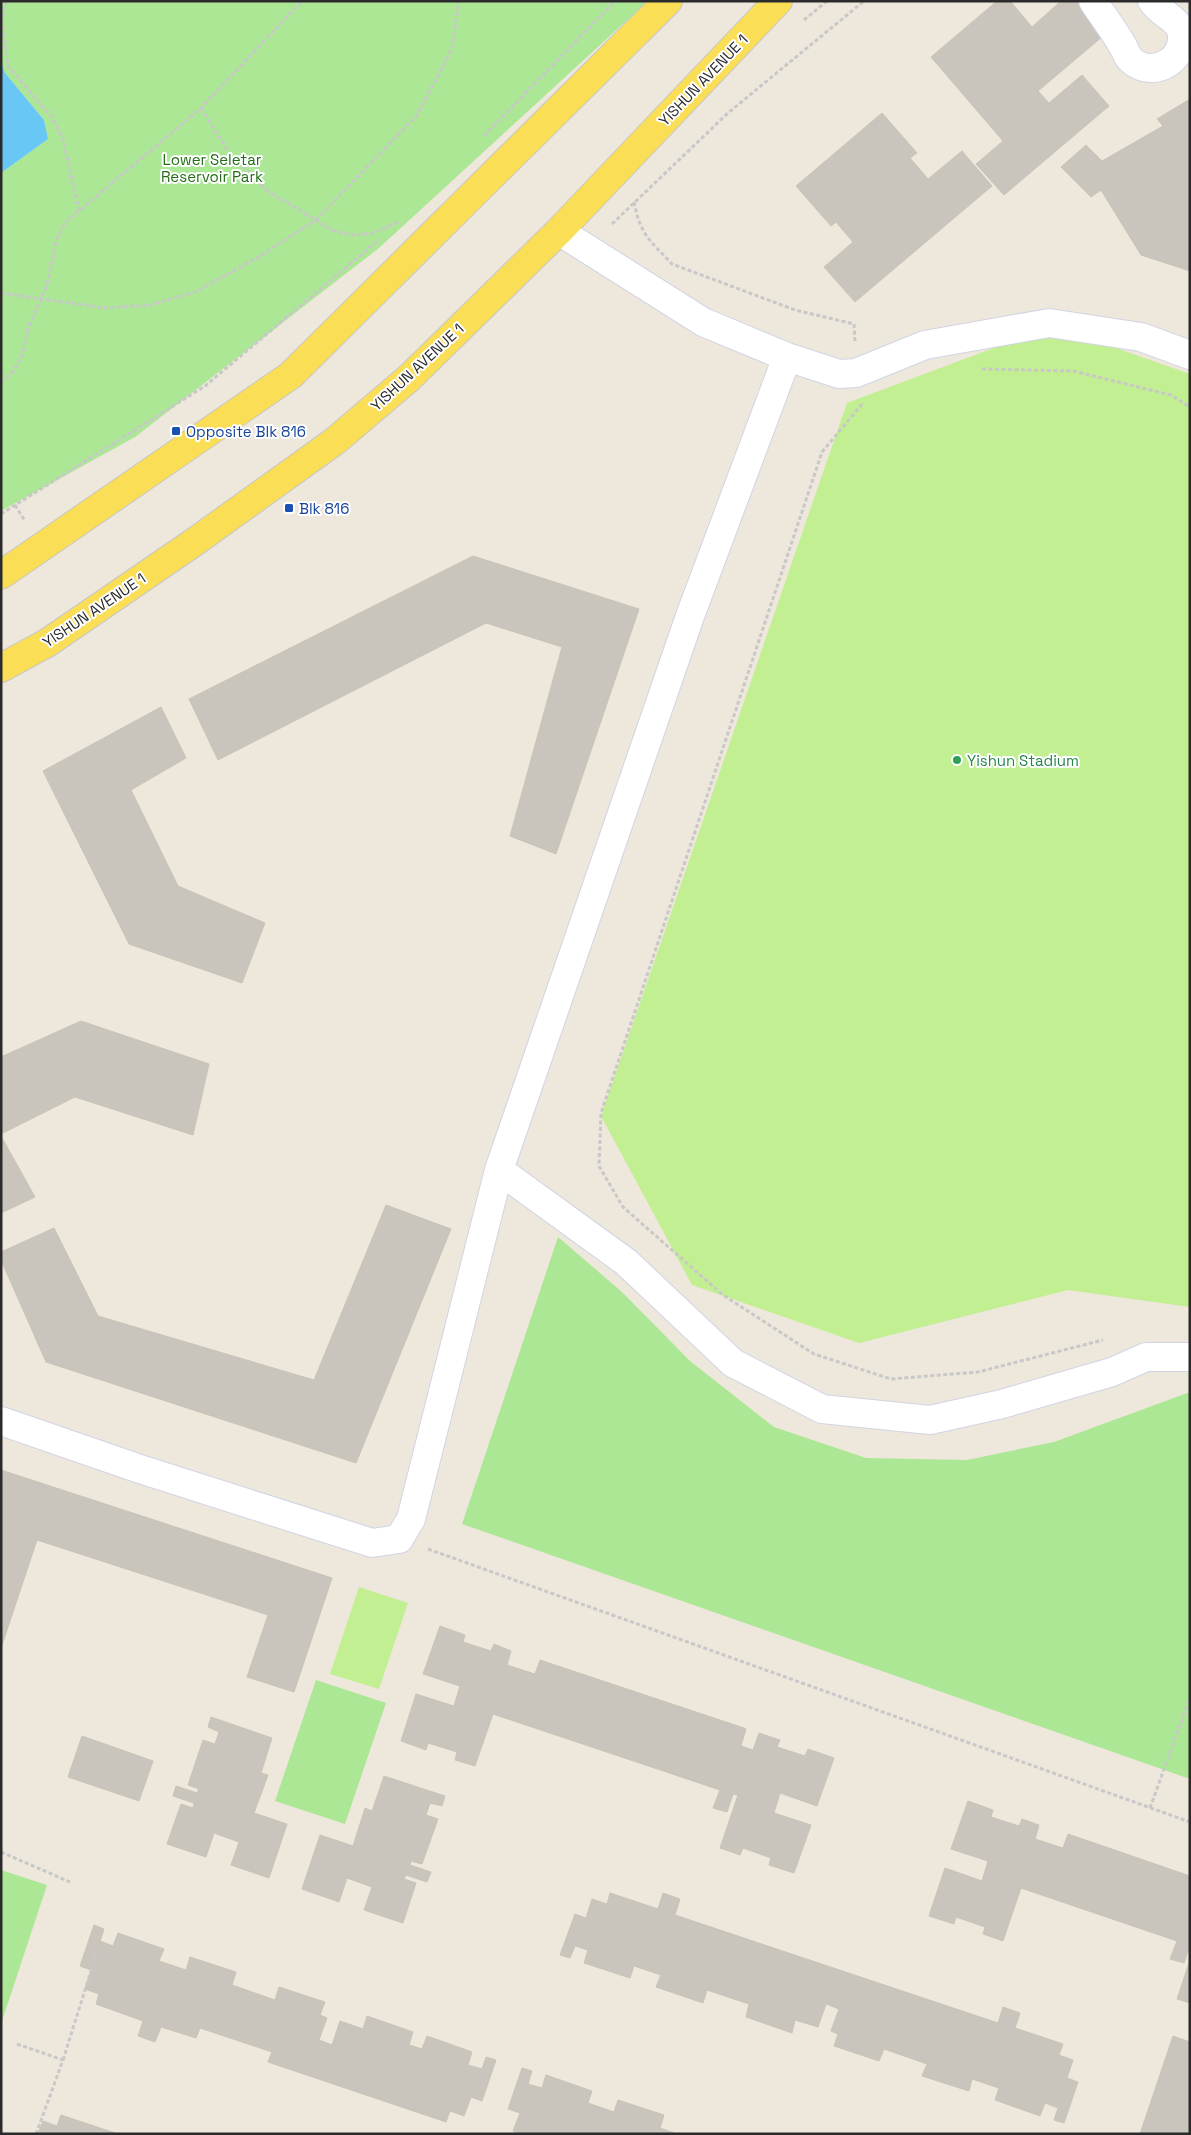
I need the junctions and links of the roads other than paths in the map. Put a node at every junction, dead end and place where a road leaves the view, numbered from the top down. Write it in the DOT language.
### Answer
graph roads {
  1 [pos="668,1"];
  2 [pos="778,1"];
  3 [pos="1093,1"];
  4 [pos="1152,1"];
  5 [pos="559,231"];
  6 [pos="1190,355"];
  7 [pos="787,357"];
  8 [pos="1,574"];
  9 [pos="1,668"];
  10 [pos="499,1170"];
  11 [pos="1190,1357"];
  12 [pos="1,1421"];
  1 -- 8 [label="main road"];
  2 -- 5 [label="main road, YISHUN AVENUE 1"];
  3 -- 4 [label="lane"];
  5 -- 7 [label="lane"];
  5 -- 9 [label="main road, YISHUN AVENUE 1"];
  6 -- 7 [label="lane"];
  7 -- 10 [label="lane"];
  10 -- 11 [label="lane"];
  10 -- 12 [label="lane"];
}
